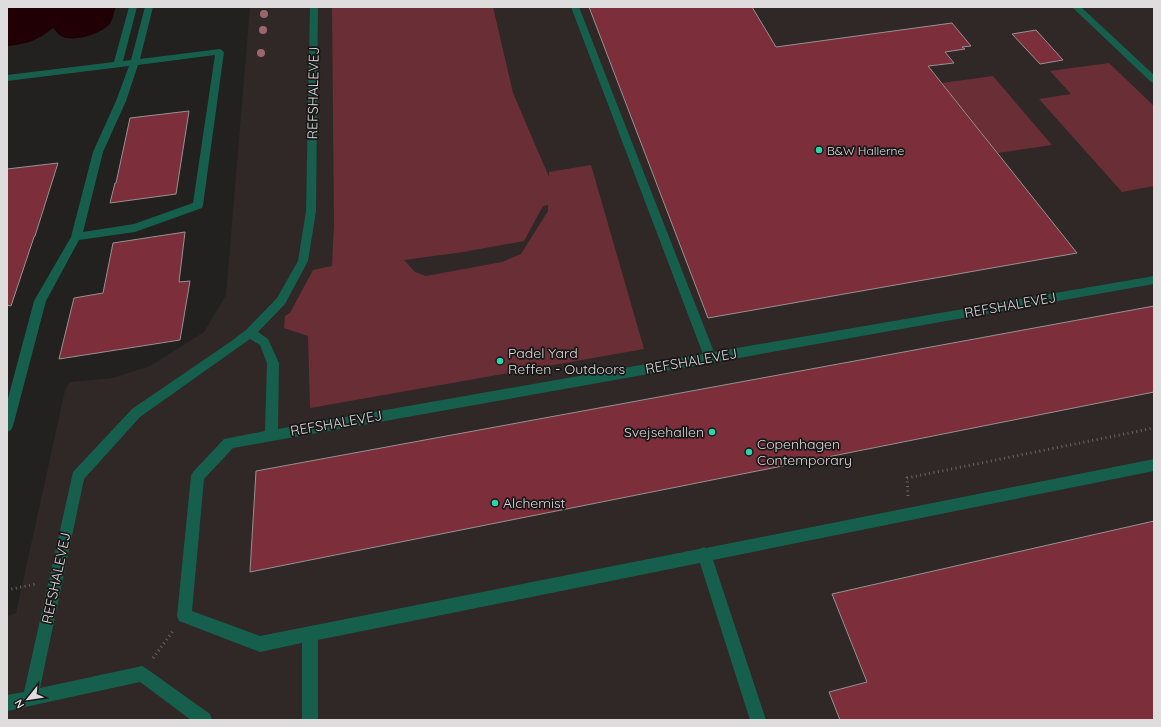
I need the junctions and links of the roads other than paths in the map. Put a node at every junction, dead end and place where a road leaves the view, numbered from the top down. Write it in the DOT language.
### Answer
graph roads {
  1 [pos="133,7"];
  2 [pos="150,7"];
  3 [pos="314,7"];
  4 [pos="576,7"];
  5 [pos="1076,7"];
  6 [pos="134,62"];
  7 [pos="118,64"];
  8 [pos="7,78"];
  9 [pos="1154,80"];
  10 [pos="76,237"];
  11 [pos="1154,280"];
  12 [pos="250,333"];
  13 [pos="710,358"];
  14 [pos="7,426"];
  15 [pos="271,435"];
  16 [pos="1154,465"];
  17 [pos="704,554"];
  18 [pos="310,634"];
  19 [pos="30,698"];
  20 [pos="7,703"];
  21 [pos="204,720"];
  22 [pos="310,720"];
  23 [pos="758,720"];
  1 -- 7 [label="street"];
  2 -- 6 [label="street"];
  3 -- 12 [label="street, REFSHALEVEJ"];
  4 -- 13 [label="street"];
  5 -- 9 [label="street"];
  6 -- 7 [label="street"];
  6 -- 10 [label="street"];
  6 -- 10 [label="street"];
  7 -- 8 [label="street"];
  10 -- 14 [label="street"];
  11 -- 13 [label="street, REFSHALEVEJ"];
  12 -- 15 [label="street"];
  12 -- 19 [label="street, REFSHALEVEJ"];
  13 -- 15 [label="street, REFSHALEVEJ"];
  15 -- 18 [label="street, REFSHALEVEJ"];
  16 -- 17 [label="street"];
  17 -- 18 [label="street"];
  17 -- 23 [label="street"];
  18 -- 22 [label="street"];
  19 -- 20 [label="street"];
  19 -- 21 [label="street"];
}
